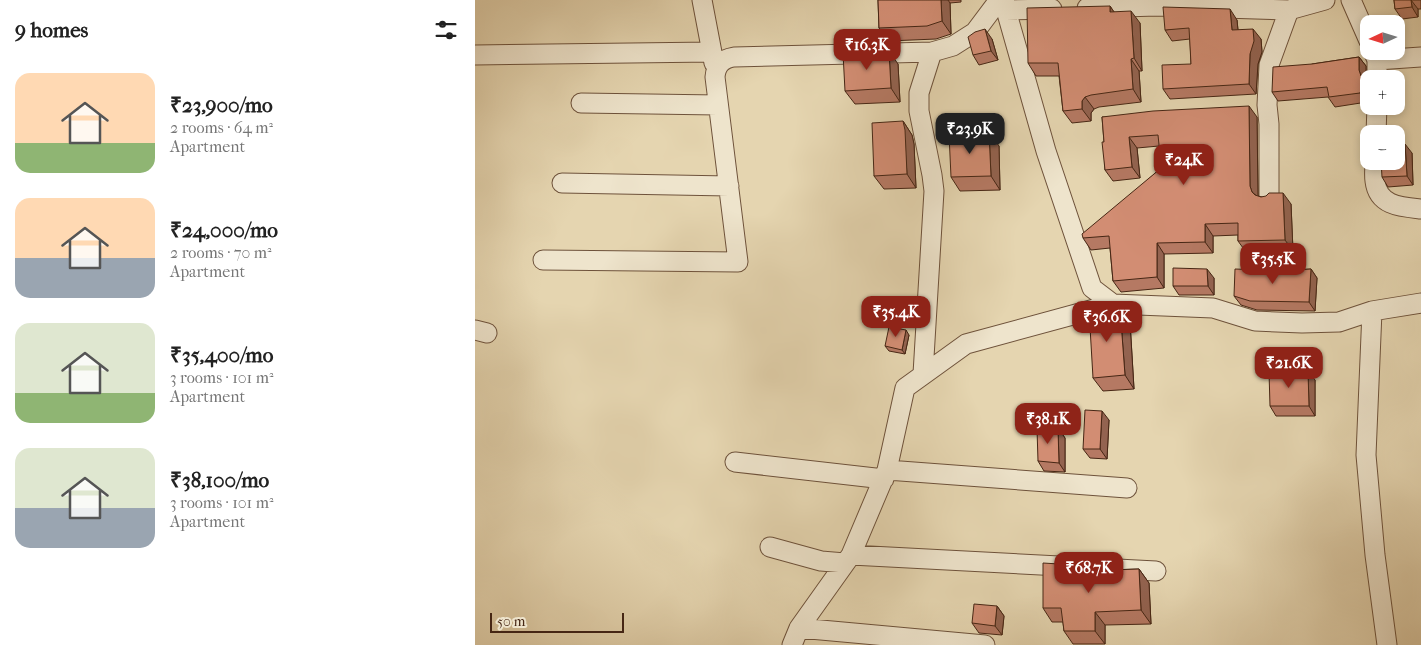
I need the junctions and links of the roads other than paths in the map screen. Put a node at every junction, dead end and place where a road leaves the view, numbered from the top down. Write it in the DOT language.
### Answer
graph roads {
  1 [pos="702,0"];
  2 [pos="1325,0"];
  3 [pos="1351,0"];
  4 [pos="1003,3"];
  5 [pos="1142,3"];
  6 [pos="1289,10"];
  7 [pos="1360,20"];
  8 [pos="932,52"];
  9 [pos="475,55"];
  10 [pos="1421,57"];
  11 [pos="714,61"];
  12 [pos="1376,63"];
  13 [pos="581,103"];
  14 [pos="1267,104"];
  15 [pos="718,105"];
  16 [pos="1247,106"];
  17 [pos="1375,170"];
  18 [pos="562,183"];
  19 [pos="729,186"];
  20 [pos="1269,197"];
  21 [pos="1421,209"];
  22 [pos="543,260"];
  23 [pos="1113,304"];
  24 [pos="1420,308"];
  25 [pos="1372,311"];
  26 [pos="923,374"];
  27 [pos="735,462"];
  28 [pos="885,474"];
  29 [pos="1127,488"];
  30 [pos="770,548"];
  31 [pos="848,559"];
  32 [pos="1156,571"];
  33 [pos="795,637"];
  34 [pos="985,645"];
  35 [pos="1387,645"];
  1 -- 11 [label="street"];
  2 -- 6 [label="street"];
  3 -- 7 [label="street"];
  4 -- 5 [label="street"];
  4 -- 8 [label="street"];
  4 -- 23 [label="street"];
  5 -- 6 [label="street"];
  6 -- 14 [label="street"];
  8 -- 11 [label="street"];
  8 -- 26 [label="street"];
  9 -- 11 [label="street"];
  10 -- 12 [label="street"];
  11 -- 15 [label="street"];
  13 -- 15 [label="street"];
  14 -- 16 [label="street"];
  14 -- 20 [label="street"];
  15 -- 19 [label="street"];
  17 -- 21 [label="street"];
  18 -- 19 [label="street"];
  19 -- 22 [label="street"];
  23 -- 25 [label="street"];
  23 -- 26 [label="street"];
  24 -- 25 [label="street"];
  25 -- 35 [label="street"];
  26 -- 28 [label="street"];
  27 -- 28 [label="street"];
  28 -- 29 [label="street"];
  28 -- 31 [label="street"];
  30 -- 31 [label="street"];
  31 -- 32 [label="street"];
  31 -- 33 [label="street"];
  33 -- 34 [label="street"];
}
